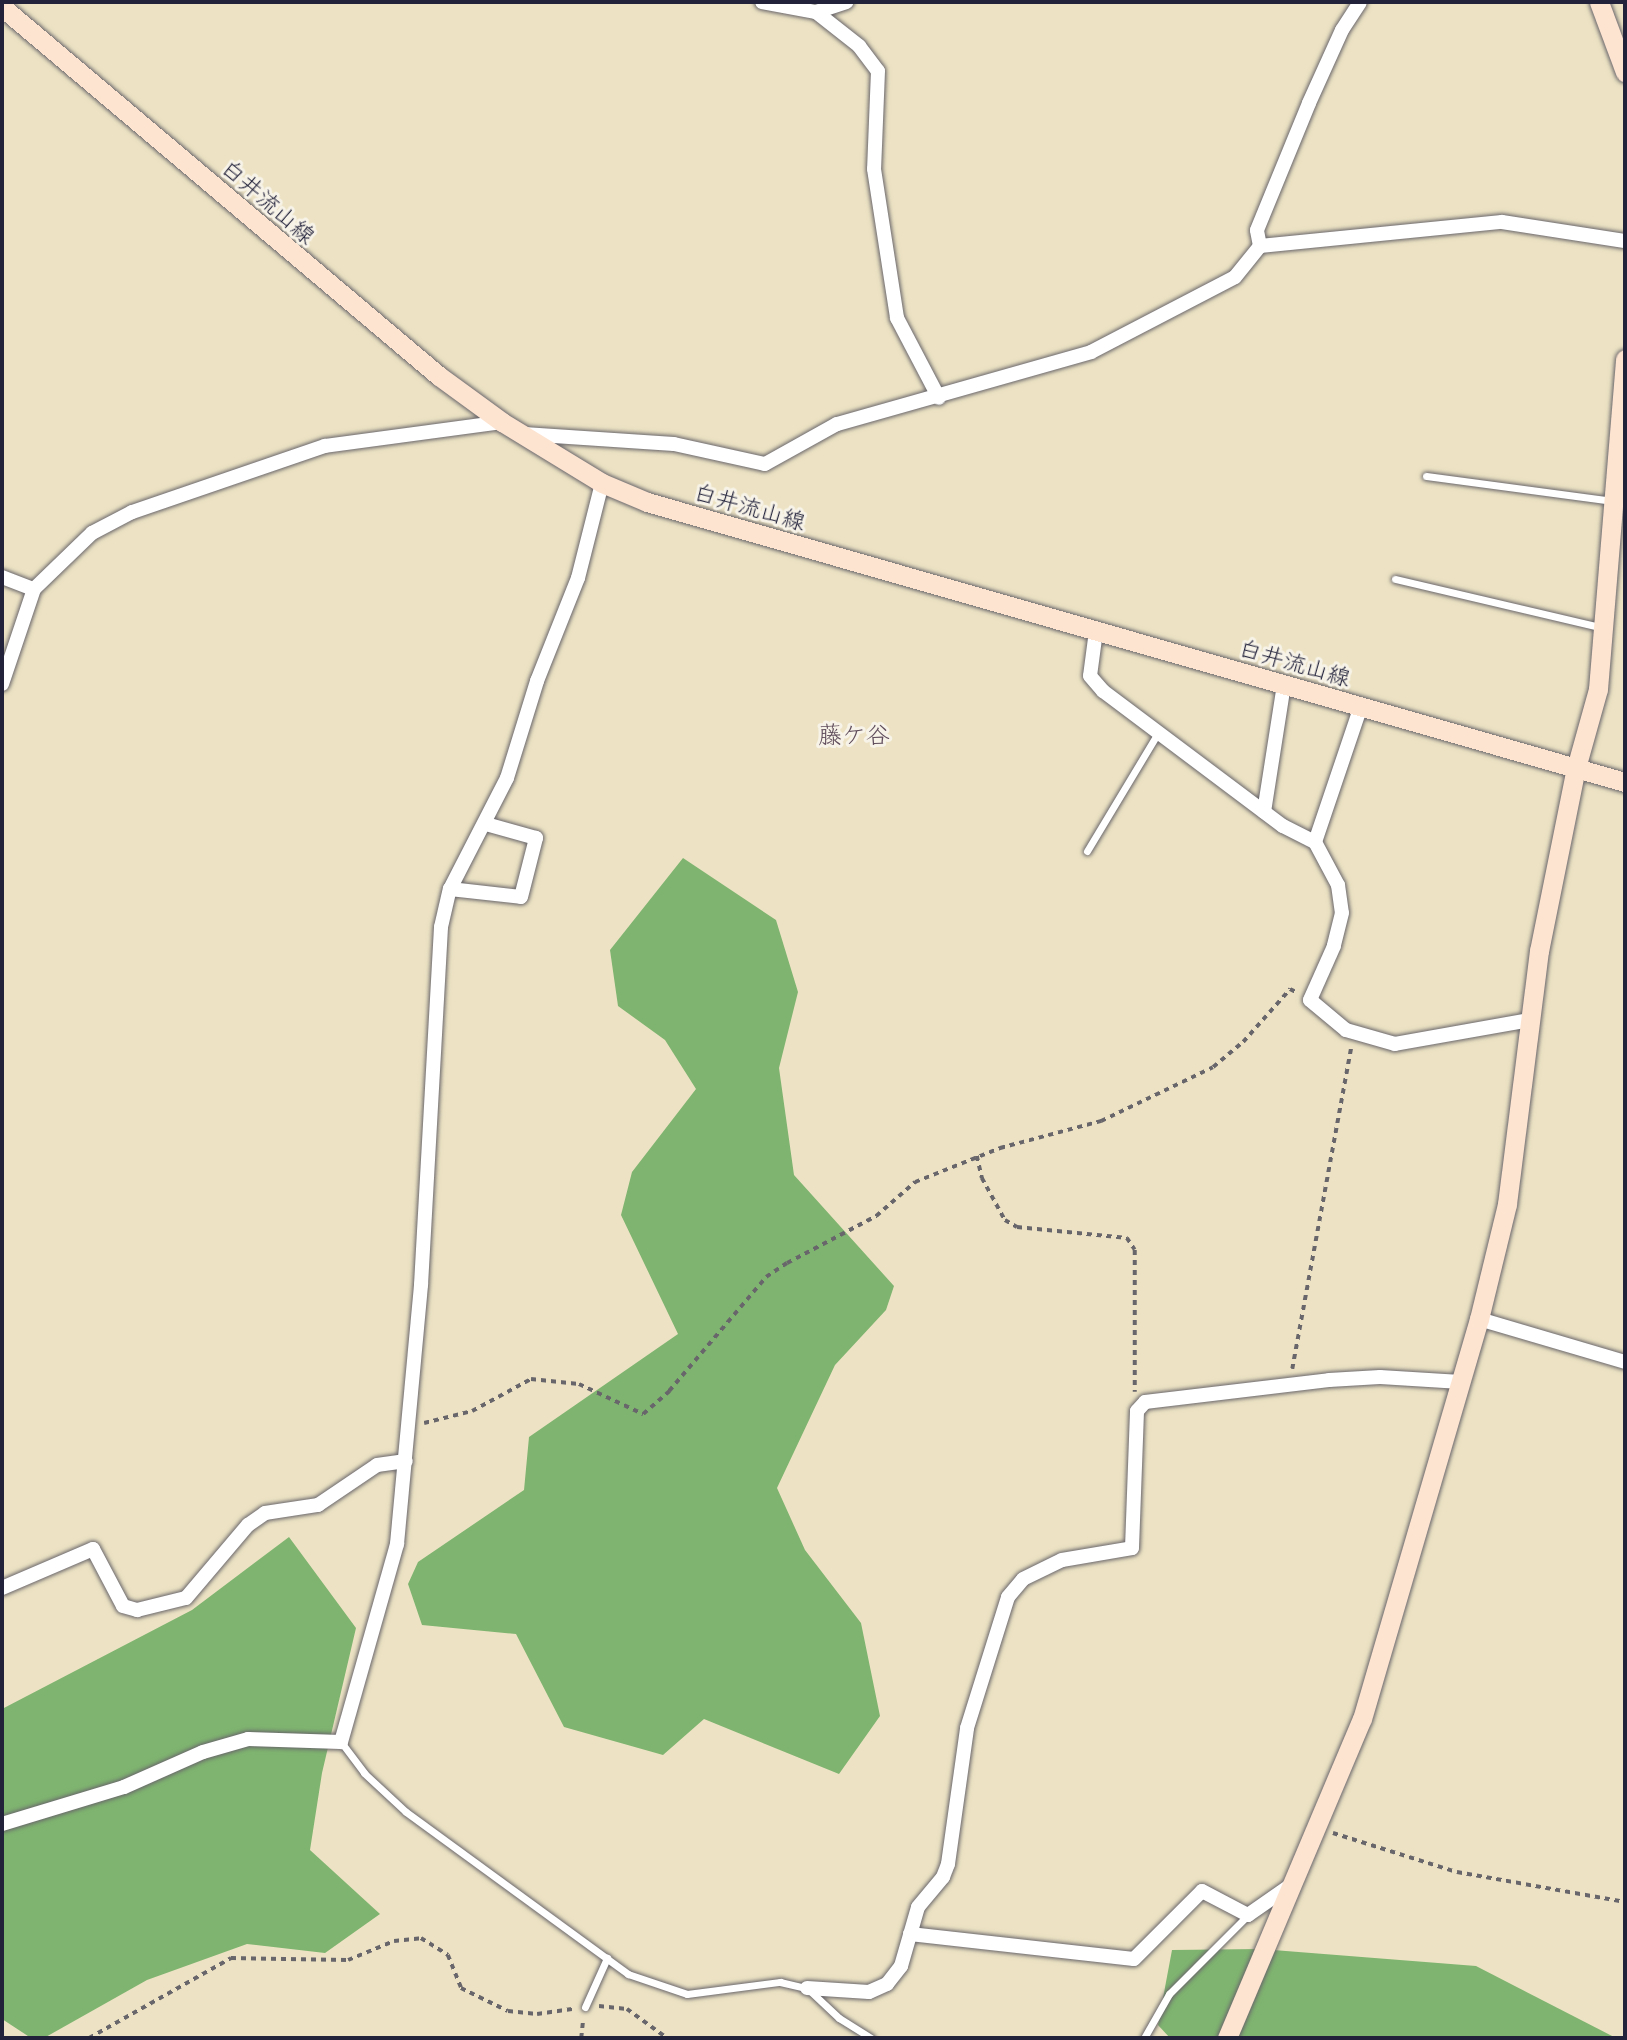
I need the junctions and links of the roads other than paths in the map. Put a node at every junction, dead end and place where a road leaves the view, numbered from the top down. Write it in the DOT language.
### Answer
graph roads {
  1 [pos="762,2"];
  2 [pos="846,2"];
  3 [pos="1360,2"];
  4 [pos="1599,2"];
  5 [pos="2,7"];
  6 [pos="816,12"];
  7 [pos="1625,72"];
  8 [pos="1625,241"];
  9 [pos="1260,246"];
  10 [pos="1625,359"];
  11 [pos="939,398"];
  12 [pos="502,422"];
  13 [pos="519,433"];
  14 [pos="1426,476"];
  15 [pos="601,483"];
  16 [pos="1613,502"];
  17 [pos="2,577"];
  18 [pos="1395,579"];
  19 [pos="34,589"];
  20 [pos="1604,628"];
  21 [pos="1096,631"];
  22 [pos="2,684"];
  23 [pos="1284,684"];
  24 [pos="1361,706"];
  25 [pos="1158,732"];
  26 [pos="1576,768"];
  27 [pos="1625,782"];
  28 [pos="1264,812"];
  29 [pos="486,824"];
  30 [pos="1315,842"];
  31 [pos="1087,851"];
  32 [pos="450,889"];
  33 [pos="1530,1020"];
  34 [pos="1479,1319"];
  35 [pos="1625,1362"];
  36 [pos="1461,1382"];
  37 [pos="406,1461"];
  38 [pos="2,1588"];
  39 [pos="341,1742"];
  40 [pos="2,1824"];
  41 [pos="1295,1882"];
  42 [pos="1248,1916"];
  43 [pos="910,1934"];
  44 [pos="607,1958"];
  45 [pos="807,1988"];
  46 [pos="585,2007"];
  47 [pos="871,2038"];
  48 [pos="1144,2038"];
  49 [pos="1227,2038"];
  1 -- 6 [label="street"];
  2 -- 6 [label="street"];
  3 -- 9 [label="street"];
  4 -- 7 [label="main road"];
  5 -- 12 [label="main road, 白井流山線"];
  6 -- 11 [label="street"];
  8 -- 9 [label="street"];
  9 -- 11 [label="street"];
  10 -- 16 [label="main road"];
  11 -- 13 [label="street"];
  12 -- 13 [label="main road, 白井流山線"];
  12 -- 19 [label="street"];
  13 -- 15 [label="main road, 白井流山線"];
  14 -- 16 [label="lane"];
  15 -- 21 [label="main road, 白井流山線"];
  15 -- 29 [label="street"];
  16 -- 20 [label="main road"];
  17 -- 19 [label="street"];
  18 -- 20 [label="lane"];
  19 -- 22 [label="street"];
  20 -- 26 [label="main road"];
  21 -- 23 [label="main road, 白井流山線"];
  21 -- 25 [label="street"];
  23 -- 24 [label="main road, 白井流山線"];
  23 -- 28 [label="street"];
  24 -- 26 [label="main road, 白井流山線"];
  24 -- 30 [label="street"];
  25 -- 28 [label="street"];
  25 -- 31 [label="lane"];
  26 -- 27 [label="main road, 白井流山線"];
  26 -- 33 [label="main road"];
  28 -- 30 [label="street"];
  29 -- 32 [label="street"];
  29 -- 32 [label="street"];
  30 -- 33 [label="street"];
  32 -- 37 [label="street"];
  33 -- 34 [label="main road"];
  34 -- 35 [label="street"];
  34 -- 36 [label="main road"];
  36 -- 41 [label="main road"];
  36 -- 43 [label="street"];
  37 -- 38 [label="street"];
  37 -- 39 [label="street"];
  39 -- 40 [label="street"];
  39 -- 44 [label="lane"];
  41 -- 42 [label="street"];
  41 -- 49 [label="main road"];
  42 -- 43 [label="street"];
  42 -- 48 [label="lane"];
  43 -- 45 [label="street"];
  44 -- 45 [label="lane"];
  44 -- 46 [label="lane"];
  45 -- 47 [label="lane"];
}
